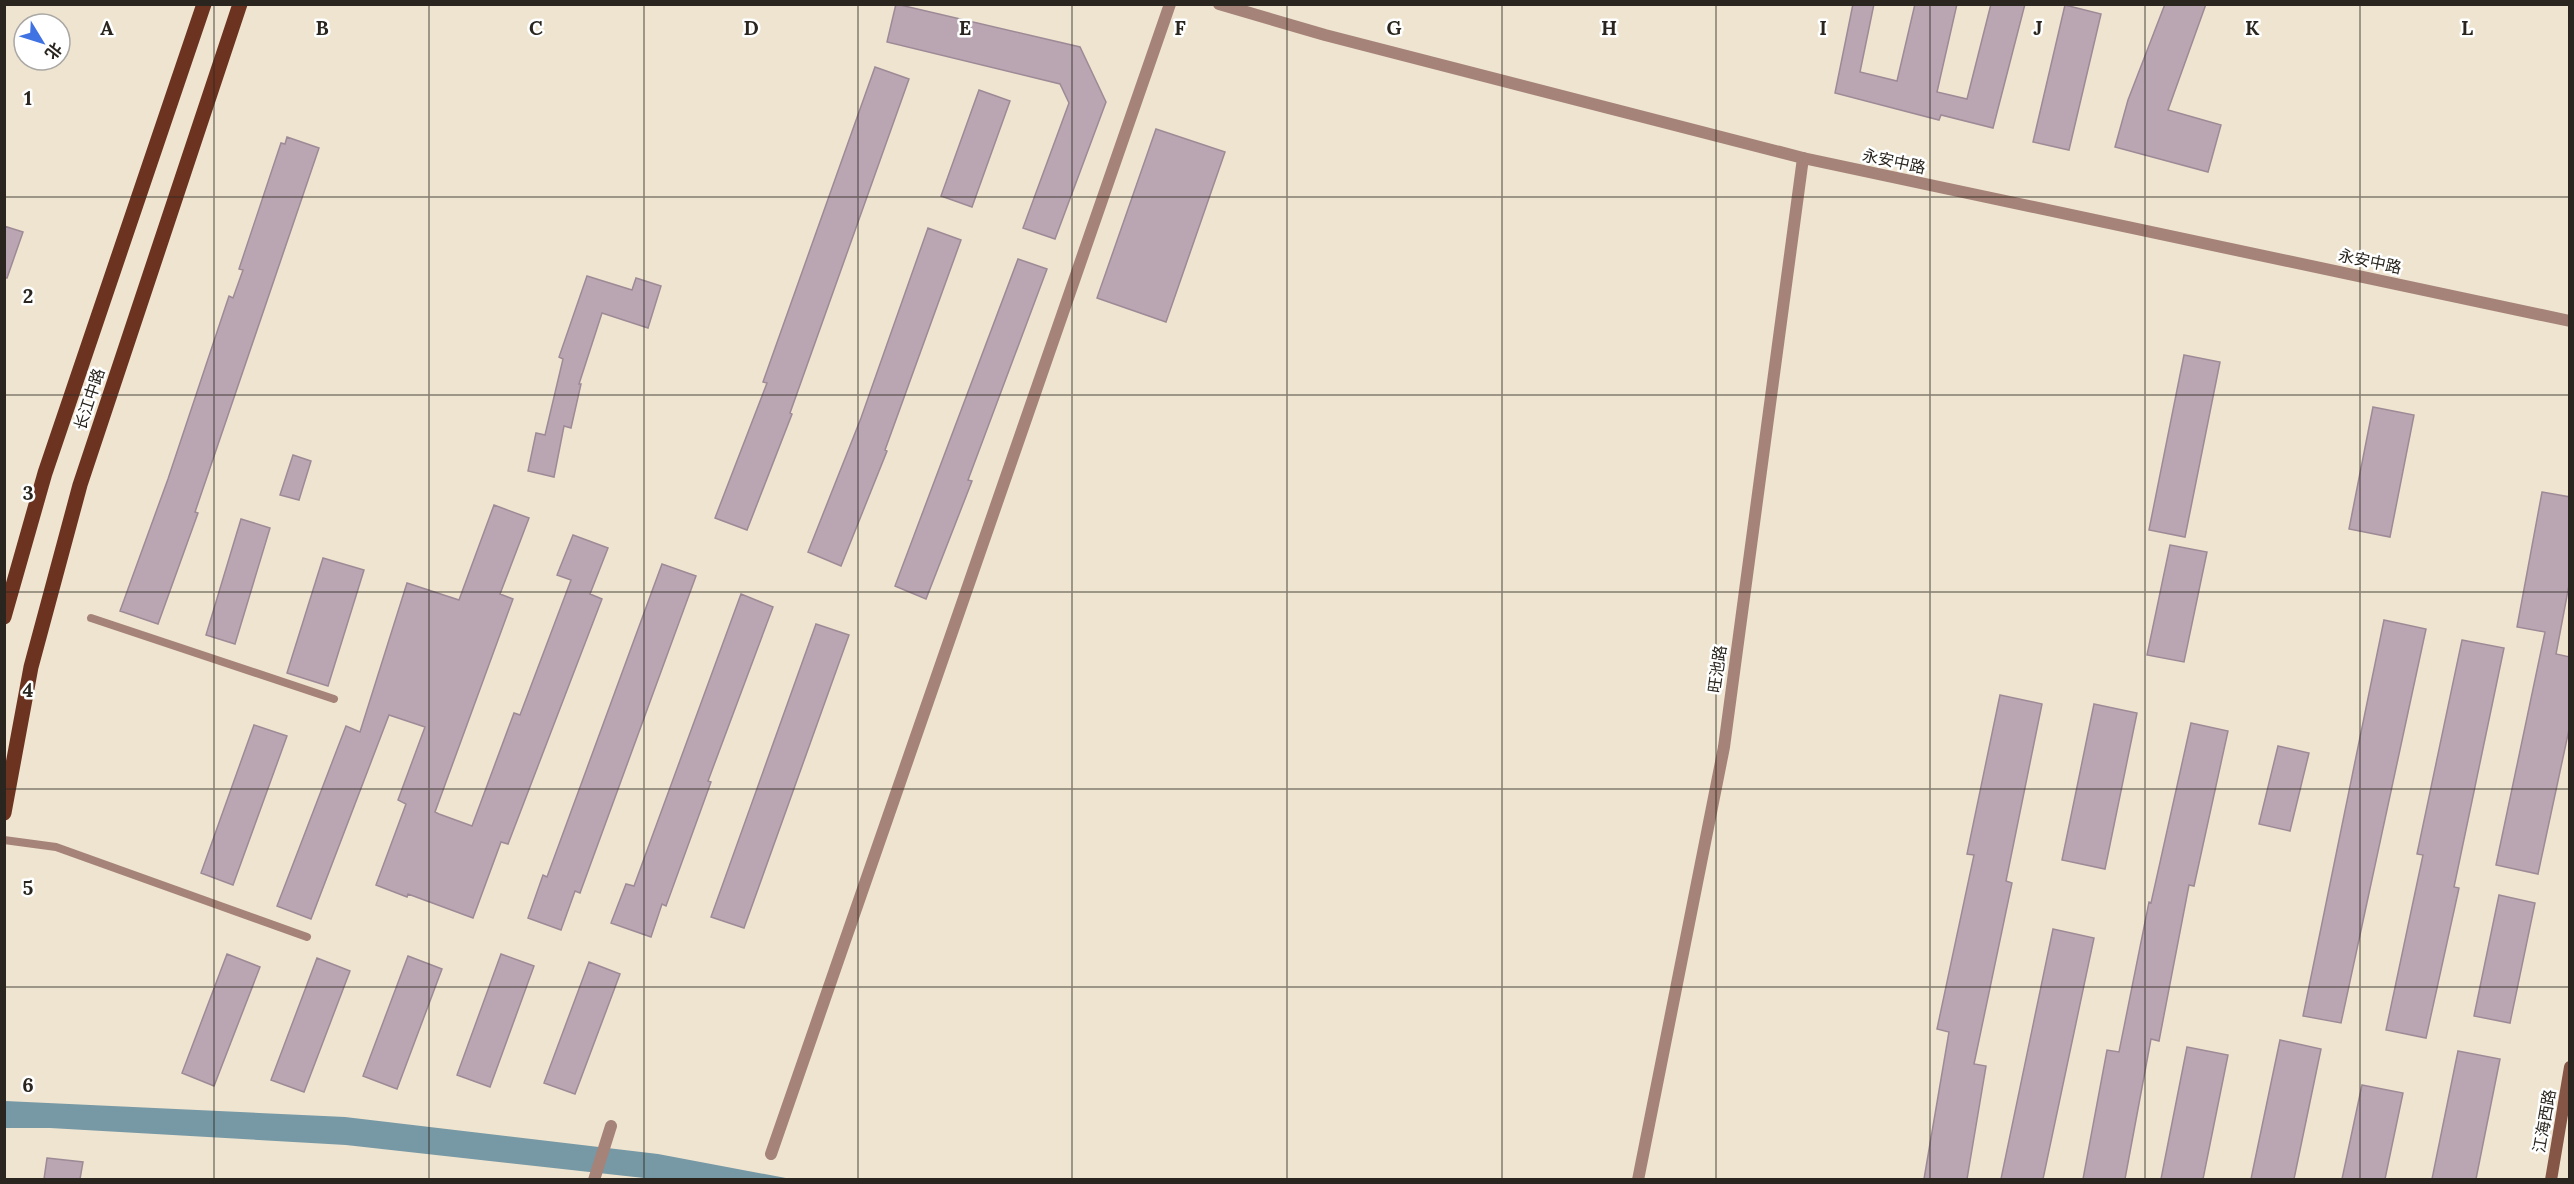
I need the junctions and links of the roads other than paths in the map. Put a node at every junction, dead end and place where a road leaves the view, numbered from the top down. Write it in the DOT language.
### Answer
graph roads {
  1 [pos="204,4"];
  2 [pos="240,4"];
  3 [pos="1170,4"];
  4 [pos="1219,4"];
  5 [pos="1803,158"];
  6 [pos="2570,321"];
  7 [pos="4,617"];
  8 [pos="91,618"];
  9 [pos="334,699"];
  10 [pos="4,813"];
  11 [pos="4,840"];
  12 [pos="306,937"];
  13 [pos="2570,1067"];
  14 [pos="610,1130"];
  15 [pos="771,1154"];
  16 [pos="594,1179"];
  17 [pos="1638,1179"];
  18 [pos="2551,1179"];
  1 -- 7 [label="main road, 长江中路"];
  2 -- 10 [label="main road, 长江中路"];
  3 -- 15 [label="street"];
  4 -- 5 [label="street, 永安中路"];
  5 -- 6 [label="street, 永安中路"];
  5 -- 17 [label="street, 旺池路"];
  8 -- 9 [label="lane"];
  11 -- 12 [label="lane"];
  13 -- 18 [label="main road, 江海西路"];
  14 -- 16 [label="street"];
}
